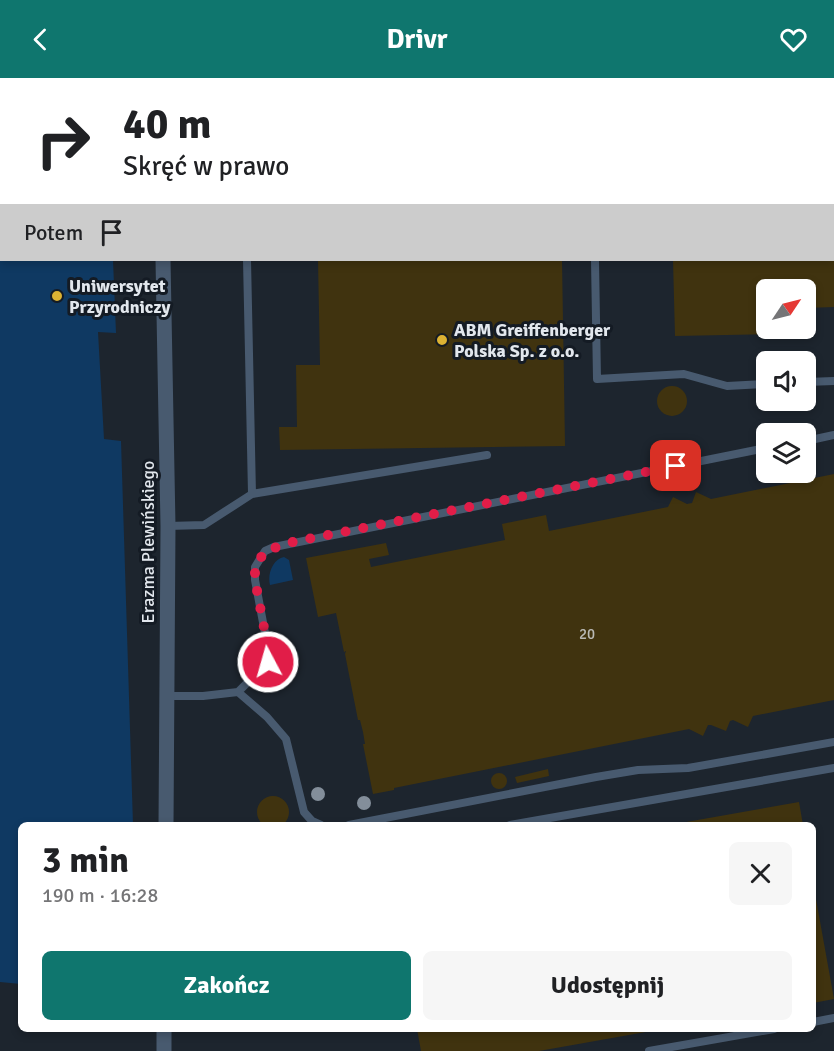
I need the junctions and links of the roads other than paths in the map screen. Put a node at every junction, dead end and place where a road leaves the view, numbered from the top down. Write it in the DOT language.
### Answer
graph roads {
  1 [pos="163,261"];
  2 [pos="247,261"];
  3 [pos="595,261"];
  4 [pos="834,381"];
  5 [pos="816,382"];
  6 [pos="756,385"];
  7 [pos="834,435"];
  8 [pos="816,439"];
  9 [pos="756,450"];
  10 [pos="487,455"];
  11 [pos="252,494"];
  12 [pos="168,526"];
  13 [pos="238,692"];
  14 [pos="168,696"];
  15 [pos="834,742"];
  16 [pos="834,768"];
  17 [pos="166,822"];
  18 [pos="314,822"];
  19 [pos="364,822"];
  20 [pos="527,822"];
  21 [pos="834,1018"];
  22 [pos="816,1021"];
  23 [pos="164,1032"];
  24 [pos="757,1032"];
  25 [pos="164,1051"];
  26 [pos="649,1051"];
  1 -- 12 [label="street, Erazma Plewińskiego"];
  2 -- 11 [label="lane"];
  3 -- 6 [label="lane"];
  4 -- 5 [label="lane"];
  7 -- 8 [label="lane"];
  9 -- 13 [label="lane"];
  10 -- 11 [label="lane"];
  11 -- 12 [label="lane"];
  12 -- 14 [label="street, Erazma Plewińskiego"];
  13 -- 14 [label="lane"];
  13 -- 18 [label="lane"];
  14 -- 17 [label="street, Erazma Plewińskiego"];
  15 -- 19 [label="lane"];
  16 -- 20 [label="lane"];
  21 -- 22 [label="lane"];
  23 -- 25 [label="street"];
  24 -- 26 [label="lane"];
}
